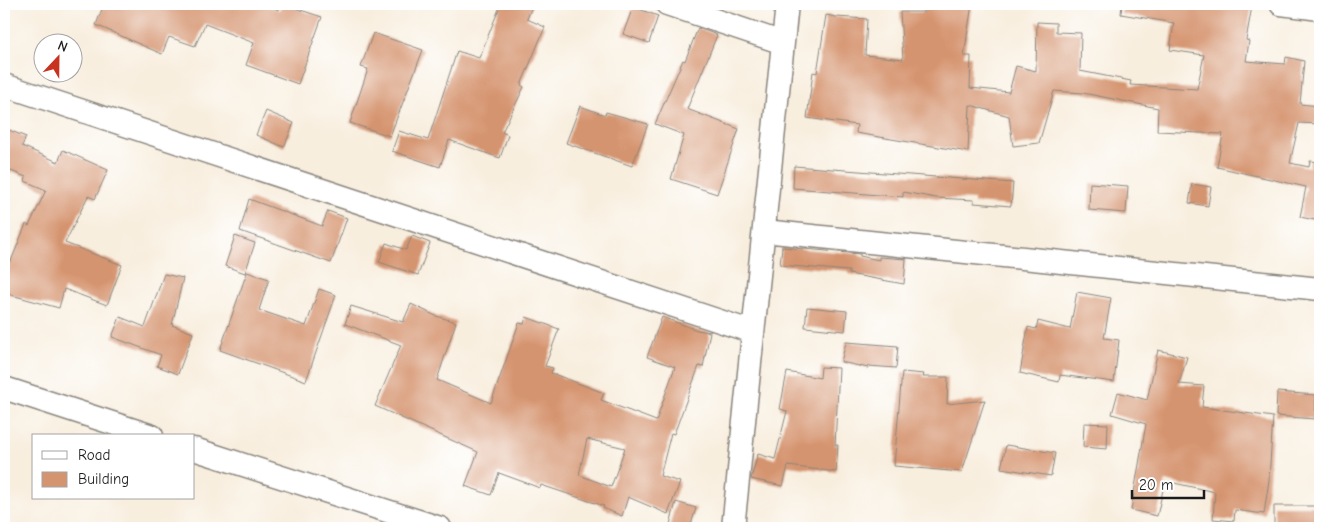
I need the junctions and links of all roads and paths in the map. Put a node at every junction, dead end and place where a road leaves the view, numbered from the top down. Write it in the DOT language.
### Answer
graph roads {
  1 [pos="667,4"];
  2 [pos="787,4"];
  3 [pos="1281,4"];
  4 [pos="1320,9"];
  5 [pos="783,43"];
  6 [pos="4,85"];
  7 [pos="764,231"];
  8 [pos="1320,289"];
  9 [pos="753,332"];
  10 [pos="4,388"];
  11 [pos="146,434"];
  12 [pos="195,449"];
  13 [pos="440,528"];
  14 [pos="732,528"];
  1 -- 5 [label="street"];
  2 -- 5 [label="street"];
  3 -- 4 [label="street"];
  5 -- 7 [label="street"];
  6 -- 9 [label="street"];
  7 -- 8 [label="street"];
  7 -- 9 [label="street"];
  9 -- 14 [label="street"];
  10 -- 11 [label="street"];
  12 -- 13 [label="street"];
}
